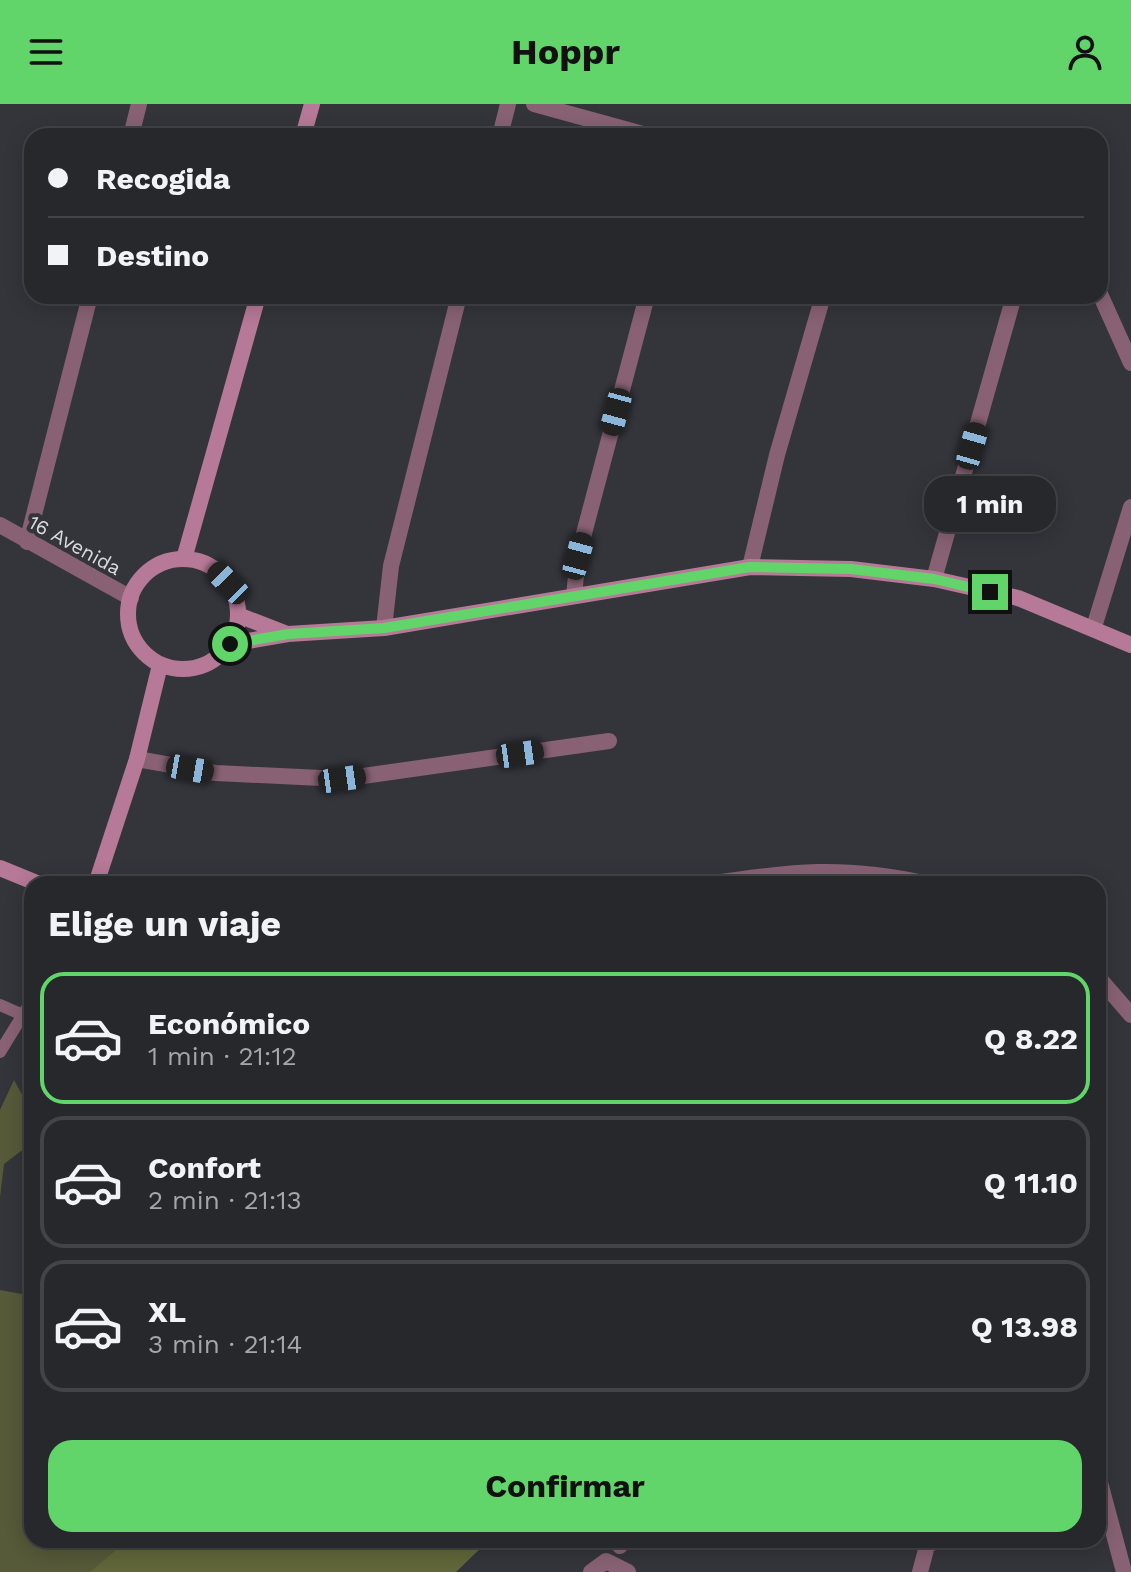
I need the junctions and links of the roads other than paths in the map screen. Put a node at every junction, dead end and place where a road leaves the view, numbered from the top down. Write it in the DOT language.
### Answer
graph roads {
  1 [pos="139,104"];
  2 [pos="312,104"];
  3 [pos="508,104"];
  4 [pos="534,104"];
  5 [pos="133,128"];
  6 [pos="305,128"];
  7 [pos="502,128"];
  8 [pos="621,128"];
  9 [pos="88,304"];
  10 [pos="256,304"];
  11 [pos="457,304"];
  12 [pos="645,304"];
  13 [pos="821,304"];
  14 [pos="1012,304"];
  15 [pos="1104,304"];
  16 [pos="1131,363"];
  17 [pos="1131,507"];
  18 [pos="0,525"];
  19 [pos="27,542"];
  20 [pos="184,559"];
  21 [pos="750,567"];
  22 [pos="934,579"];
  23 [pos="574,596"];
  24 [pos="131,598"];
  25 [pos="238,615"];
  26 [pos="1094,627"];
  27 [pos="384,628"];
  28 [pos="288,634"];
  29 [pos="230,644"];
  30 [pos="1131,645"];
  31 [pos="160,665"];
  32 [pos="609,741"];
  33 [pos="137,759"];
  34 [pos="0,868"];
  35 [pos="99,876"];
  36 [pos="759,876"];
  37 [pos="889,876"];
  38 [pos="24,878"];
  39 [pos="1106,986"];
  40 [pos="0,1005"];
  41 [pos="24,1014"];
  42 [pos="1131,1015"];
  43 [pos="24,1021"];
  44 [pos="0,1052"];
  45 [pos="1106,1505"];
  46 [pos="926,1548"];
  47 [pos="591,1572"];
  48 [pos="628,1572"];
  49 [pos="920,1572"];
  50 [pos="1124,1572"];
  1 -- 5 [label="street"];
  2 -- 6 [label="street"];
  3 -- 7 [label="street"];
  4 -- 8 [label="street"];
  9 -- 19 [label="street"];
  10 -- 20 [label="street"];
  11 -- 27 [label="street"];
  12 -- 23 [label="street"];
  13 -- 21 [label="street"];
  14 -- 22 [label="street"];
  15 -- 16 [label="street"];
  17 -- 26 [label="street"];
  18 -- 19 [label="street, 16 Avenida"];
  19 -- 24 [label="street, 16 Avenida"];
  20 -- 24 [label="street"];
  20 -- 25 [label="street"];
  21 -- 22 [label="street"];
  21 -- 23 [label="street"];
  22 -- 26 [label="street"];
  23 -- 27 [label="street"];
  24 -- 31 [label="street"];
  25 -- 28 [label="street"];
  25 -- 29 [label="street"];
  26 -- 30 [label="street"];
  27 -- 28 [label="street"];
  28 -- 29 [label="street"];
  29 -- 31 [label="street"];
  31 -- 33 [label="street"];
  32 -- 33 [label="street"];
  33 -- 35 [label="street"];
  34 -- 38 [label="street"];
  36 -- 37 [label="street"];
  39 -- 42 [label="street"];
  40 -- 41 [label="lane"];
  43 -- 44 [label="lane"];
  45 -- 50 [label="street"];
  46 -- 49 [label="street"];
  47 -- 48 [label="street"];
}
